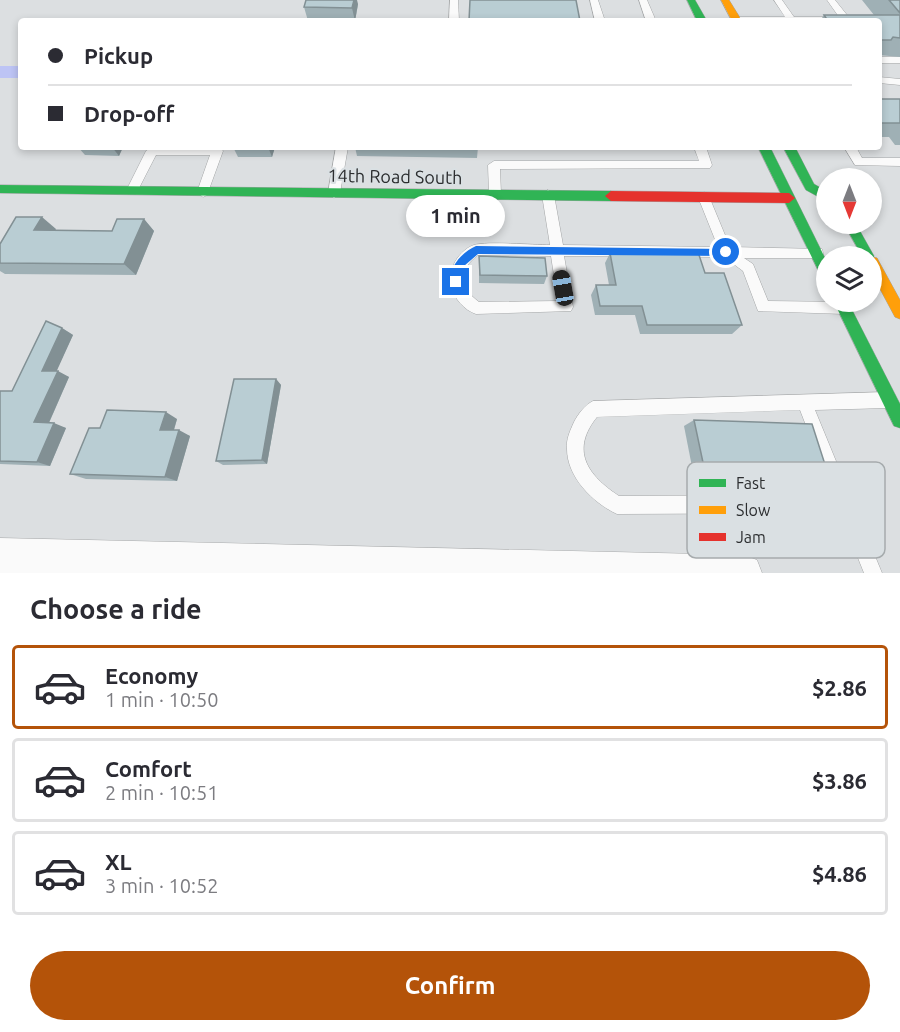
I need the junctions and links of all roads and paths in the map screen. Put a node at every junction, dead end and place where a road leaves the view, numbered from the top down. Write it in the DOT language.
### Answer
graph roads {
  1 [pos="454,0"];
  2 [pos="594,0"];
  3 [pos="643,0"];
  4 [pos="692,0"];
  5 [pos="725,0"];
  6 [pos="778,0"];
  7 [pos="831,0"];
  8 [pos="454,18"];
  9 [pos="599,18"];
  10 [pos="650,18"];
  11 [pos="701,18"];
  12 [pos="735,18"];
  13 [pos="789,18"];
  14 [pos="844,18"];
  15 [pos="882,60"];
  16 [pos="900,60"];
  17 [pos="882,80"];
  18 [pos="900,82"];
  19 [pos="341,150"];
  20 [pos="701,150"];
  21 [pos="765,150"];
  22 [pos="791,150"];
  23 [pos="852,150"];
  24 [pos="900,162"];
  25 [pos="0,189"];
  26 [pos="132,191"];
  27 [pos="816,191"];
  28 [pos="203,192"];
  29 [pos="334,193"];
  30 [pos="495,195"];
  31 [pos="548,195"];
  32 [pos="704,197"];
  33 [pos="789,198"];
  34 [pos="556,251"];
  35 [pos="816,251"];
  36 [pos="726,252"];
  37 [pos="816,253"];
  38 [pos="882,280"];
  39 [pos="816,306"];
  40 [pos="846,312"];
  41 [pos="853,312"];
  42 [pos="900,313"];
  43 [pos="868,323"];
  44 [pos="890,400"];
  45 [pos="805,404"];
  46 [pos="900,420"];
  47 [pos="828,462"];
  48 [pos="687,505"];
  49 [pos="0,556"];
  50 [pos="867,558"];
  51 [pos="744,573"];
  52 [pos="873,573"];
  1 -- 8 [label="lane"];
  2 -- 9 [label="lane"];
  3 -- 10 [label="lane"];
  4 -- 11 [label="street"];
  5 -- 12 [label="street"];
  6 -- 13 [label="lane"];
  7 -- 14 [label="lane"];
  15 -- 16 [label="lane"];
  17 -- 18 [label="lane"];
  19 -- 29 [label="lane"];
  20 -- 30 [label="lane"];
  21 -- 33 [label="street"];
  22 -- 27 [label="street"];
  23 -- 24 [label="lane"];
  25 -- 26 [label="street, 14th Road South"];
  26 -- 28 [label="street, 14th Road South"];
  26 -- 28 [label="lane"];
  28 -- 29 [label="street, 14th Road South"];
  29 -- 30 [label="street, 14th Road South"];
  30 -- 31 [label="street, 14th Road South"];
  31 -- 32 [label="street, 14th Road South"];
  31 -- 34 [label="lane"];
  32 -- 33 [label="street, 14th Road South"];
  32 -- 36 [label="lane"];
  33 -- 35 [label="street"];
  34 -- 34 [label="lane"];
  34 -- 36 [label="lane"];
  36 -- 37 [label="lane"];
  36 -- 39 [label="lane"];
  38 -- 42 [label="street"];
  40 -- 44 [label="street"];
  41 -- 43 [label="street"];
  44 -- 45 [label="lane"];
  44 -- 46 [label="street"];
  45 -- 47 [label="lane"];
  45 -- 48 [label="lane"];
  49 -- 51 [label="street"];
  50 -- 52 [label="lane"];
}
